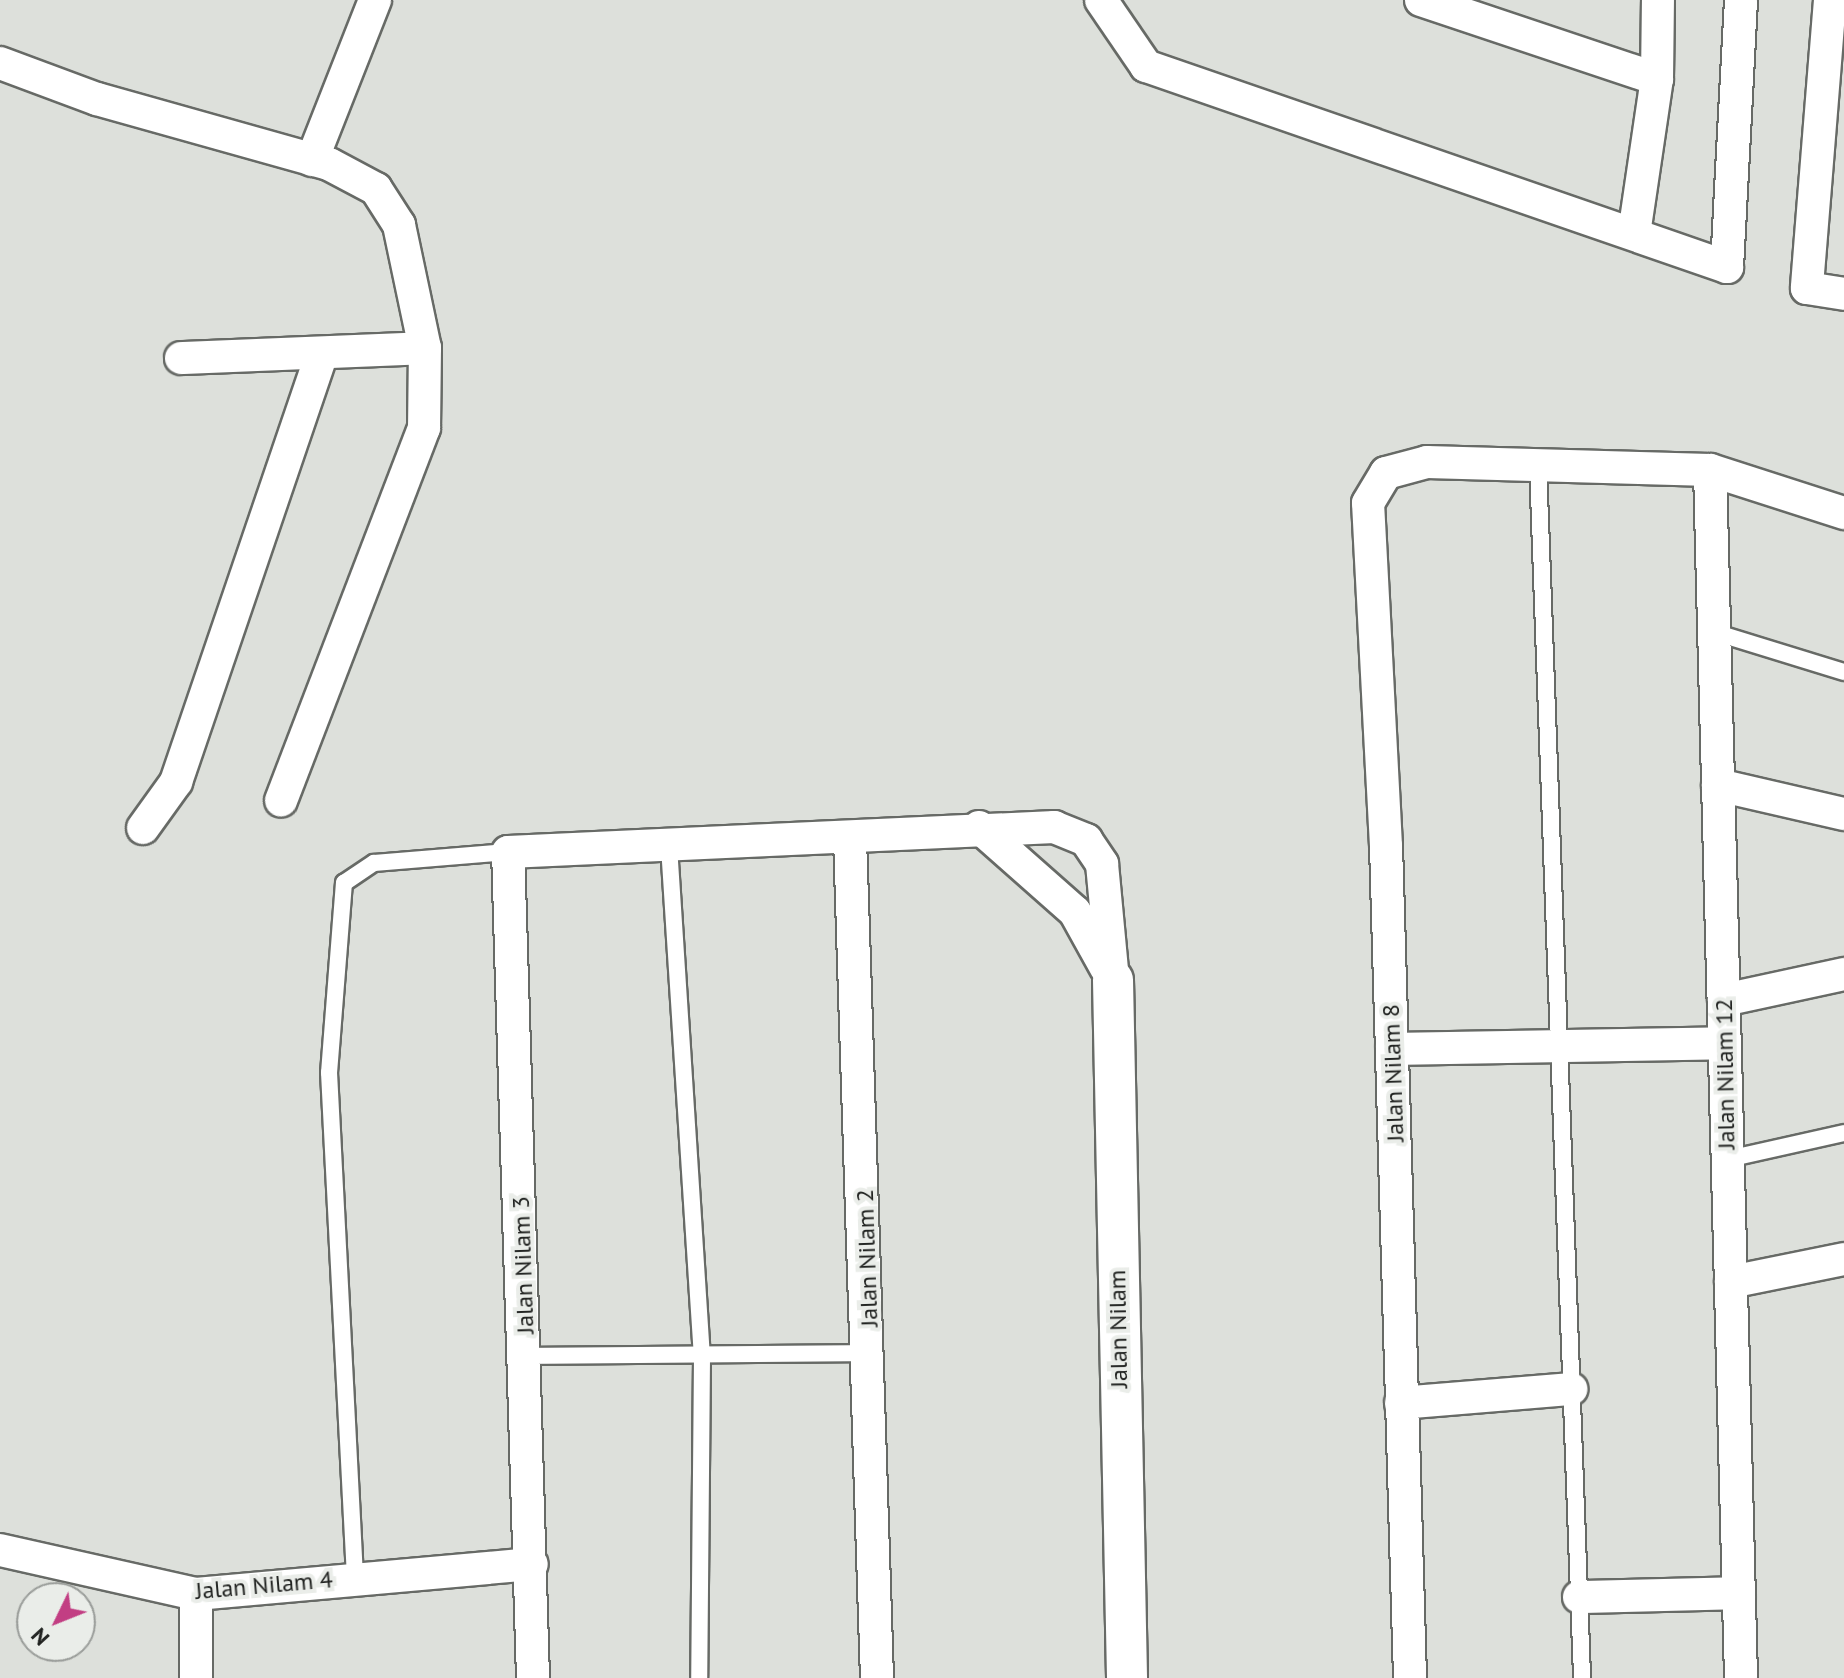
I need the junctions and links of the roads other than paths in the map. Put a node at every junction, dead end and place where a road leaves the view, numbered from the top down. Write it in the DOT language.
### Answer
graph roads {
  1 [pos="375,0"];
  2 [pos="1101,0"];
  3 [pos="1421,0"];
  4 [pos="1657,0"];
  5 [pos="1741,0"];
  6 [pos="1830,0"];
  7 [pos="0,63"];
  8 [pos="1657,79"];
  9 [pos="312,160"];
  10 [pos="1634,234"];
  11 [pos="1844,294"];
  12 [pos="425,348"];
  13 [pos="321,356"];
  14 [pos="181,358"];
  15 [pos="1538,465"];
  16 [pos="1710,470"];
  17 [pos="1844,513"];
  18 [pos="1714,632"];
  19 [pos="1844,672"];
  20 [pos="1718,785"];
  21 [pos="281,800"];
  22 [pos="1844,814"];
  23 [pos="979,827"];
  24 [pos="143,828"];
  25 [pos="850,838"];
  26 [pos="669,846"];
  27 [pos="508,852"];
  28 [pos="1844,974"];
  29 [pos="1113,980"];
  30 [pos="1724,1000"];
  31 [pos="1725,1043"];
  32 [pos="1557,1046"];
  33 [pos="1392,1049"];
  34 [pos="1844,1133"];
  35 [pos="1728,1159"];
  36 [pos="1844,1259"];
  37 [pos="1731,1282"];
  38 [pos="870,1353"];
  39 [pos="526,1356"];
  40 [pos="702,1358"];
  41 [pos="1571,1389"];
  42 [pos="1401,1403"];
  43 [pos="0,1550"];
  44 [pos="532,1564"];
  45 [pos="355,1577"];
  46 [pos="1739,1593"];
  47 [pos="196,1594"];
  48 [pos="1579,1597"];
  49 [pos="196,1678"];
  50 [pos="533,1678"];
  51 [pos="699,1678"];
  52 [pos="877,1678"];
  53 [pos="1127,1678"];
  54 [pos="1410,1678"];
  55 [pos="1582,1678"];
  56 [pos="1741,1678"];
  1 -- 9 [label="street"];
  2 -- 10 [label="street"];
  3 -- 8 [label="street"];
  4 -- 8 [label="street"];
  5 -- 10 [label="street"];
  6 -- 11 [label="street"];
  7 -- 9 [label="street"];
  8 -- 10 [label="street"];
  9 -- 12 [label="street"];
  12 -- 13 [label="street"];
  12 -- 21 [label="street"];
  13 -- 14 [label="street"];
  13 -- 24 [label="street"];
  15 -- 16 [label="street"];
  15 -- 32 [label="lane"];
  15 -- 33 [label="street, Jalan Nilam 8"];
  16 -- 17 [label="street"];
  16 -- 18 [label="street, Jalan Nilam 12"];
  18 -- 19 [label="lane"];
  18 -- 20 [label="street, Jalan Nilam 12"];
  20 -- 22 [label="street"];
  20 -- 30 [label="street, Jalan Nilam 12"];
  23 -- 25 [label="street"];
  23 -- 29 [label="street"];
  23 -- 29 [label="street"];
  25 -- 26 [label="street"];
  25 -- 38 [label="street, Jalan Nilam 2"];
  26 -- 27 [label="street"];
  26 -- 40 [label="lane"];
  27 -- 39 [label="street, Jalan Nilam 3"];
  27 -- 45 [label="lane"];
  28 -- 30 [label="street"];
  29 -- 53 [label="street, Jalan Nilam"];
  30 -- 31 [label="street, Jalan Nilam 12"];
  31 -- 32 [label="street"];
  31 -- 35 [label="street, Jalan Nilam 12"];
  32 -- 33 [label="street"];
  32 -- 41 [label="lane"];
  33 -- 42 [label="street, Jalan Nilam 8"];
  34 -- 35 [label="lane"];
  35 -- 37 [label="street, Jalan Nilam 12"];
  36 -- 37 [label="street"];
  37 -- 46 [label="street, Jalan Nilam 12"];
  38 -- 40 [label="lane"];
  38 -- 52 [label="street, Jalan Nilam 2"];
  39 -- 40 [label="lane"];
  39 -- 44 [label="street, Jalan Nilam 3"];
  40 -- 51 [label="lane"];
  41 -- 42 [label="street"];
  41 -- 48 [label="lane"];
  42 -- 54 [label="street, Jalan Nilam 8"];
  43 -- 47 [label="street, Jalan Nilam 4"];
  44 -- 45 [label="street, Jalan Nilam 4"];
  44 -- 50 [label="street, Jalan Nilam 3"];
  45 -- 47 [label="street, Jalan Nilam 4"];
  46 -- 48 [label="street"];
  46 -- 56 [label="street, Jalan Nilam 12"];
  47 -- 49 [label="street"];
  48 -- 55 [label="lane"];
}
